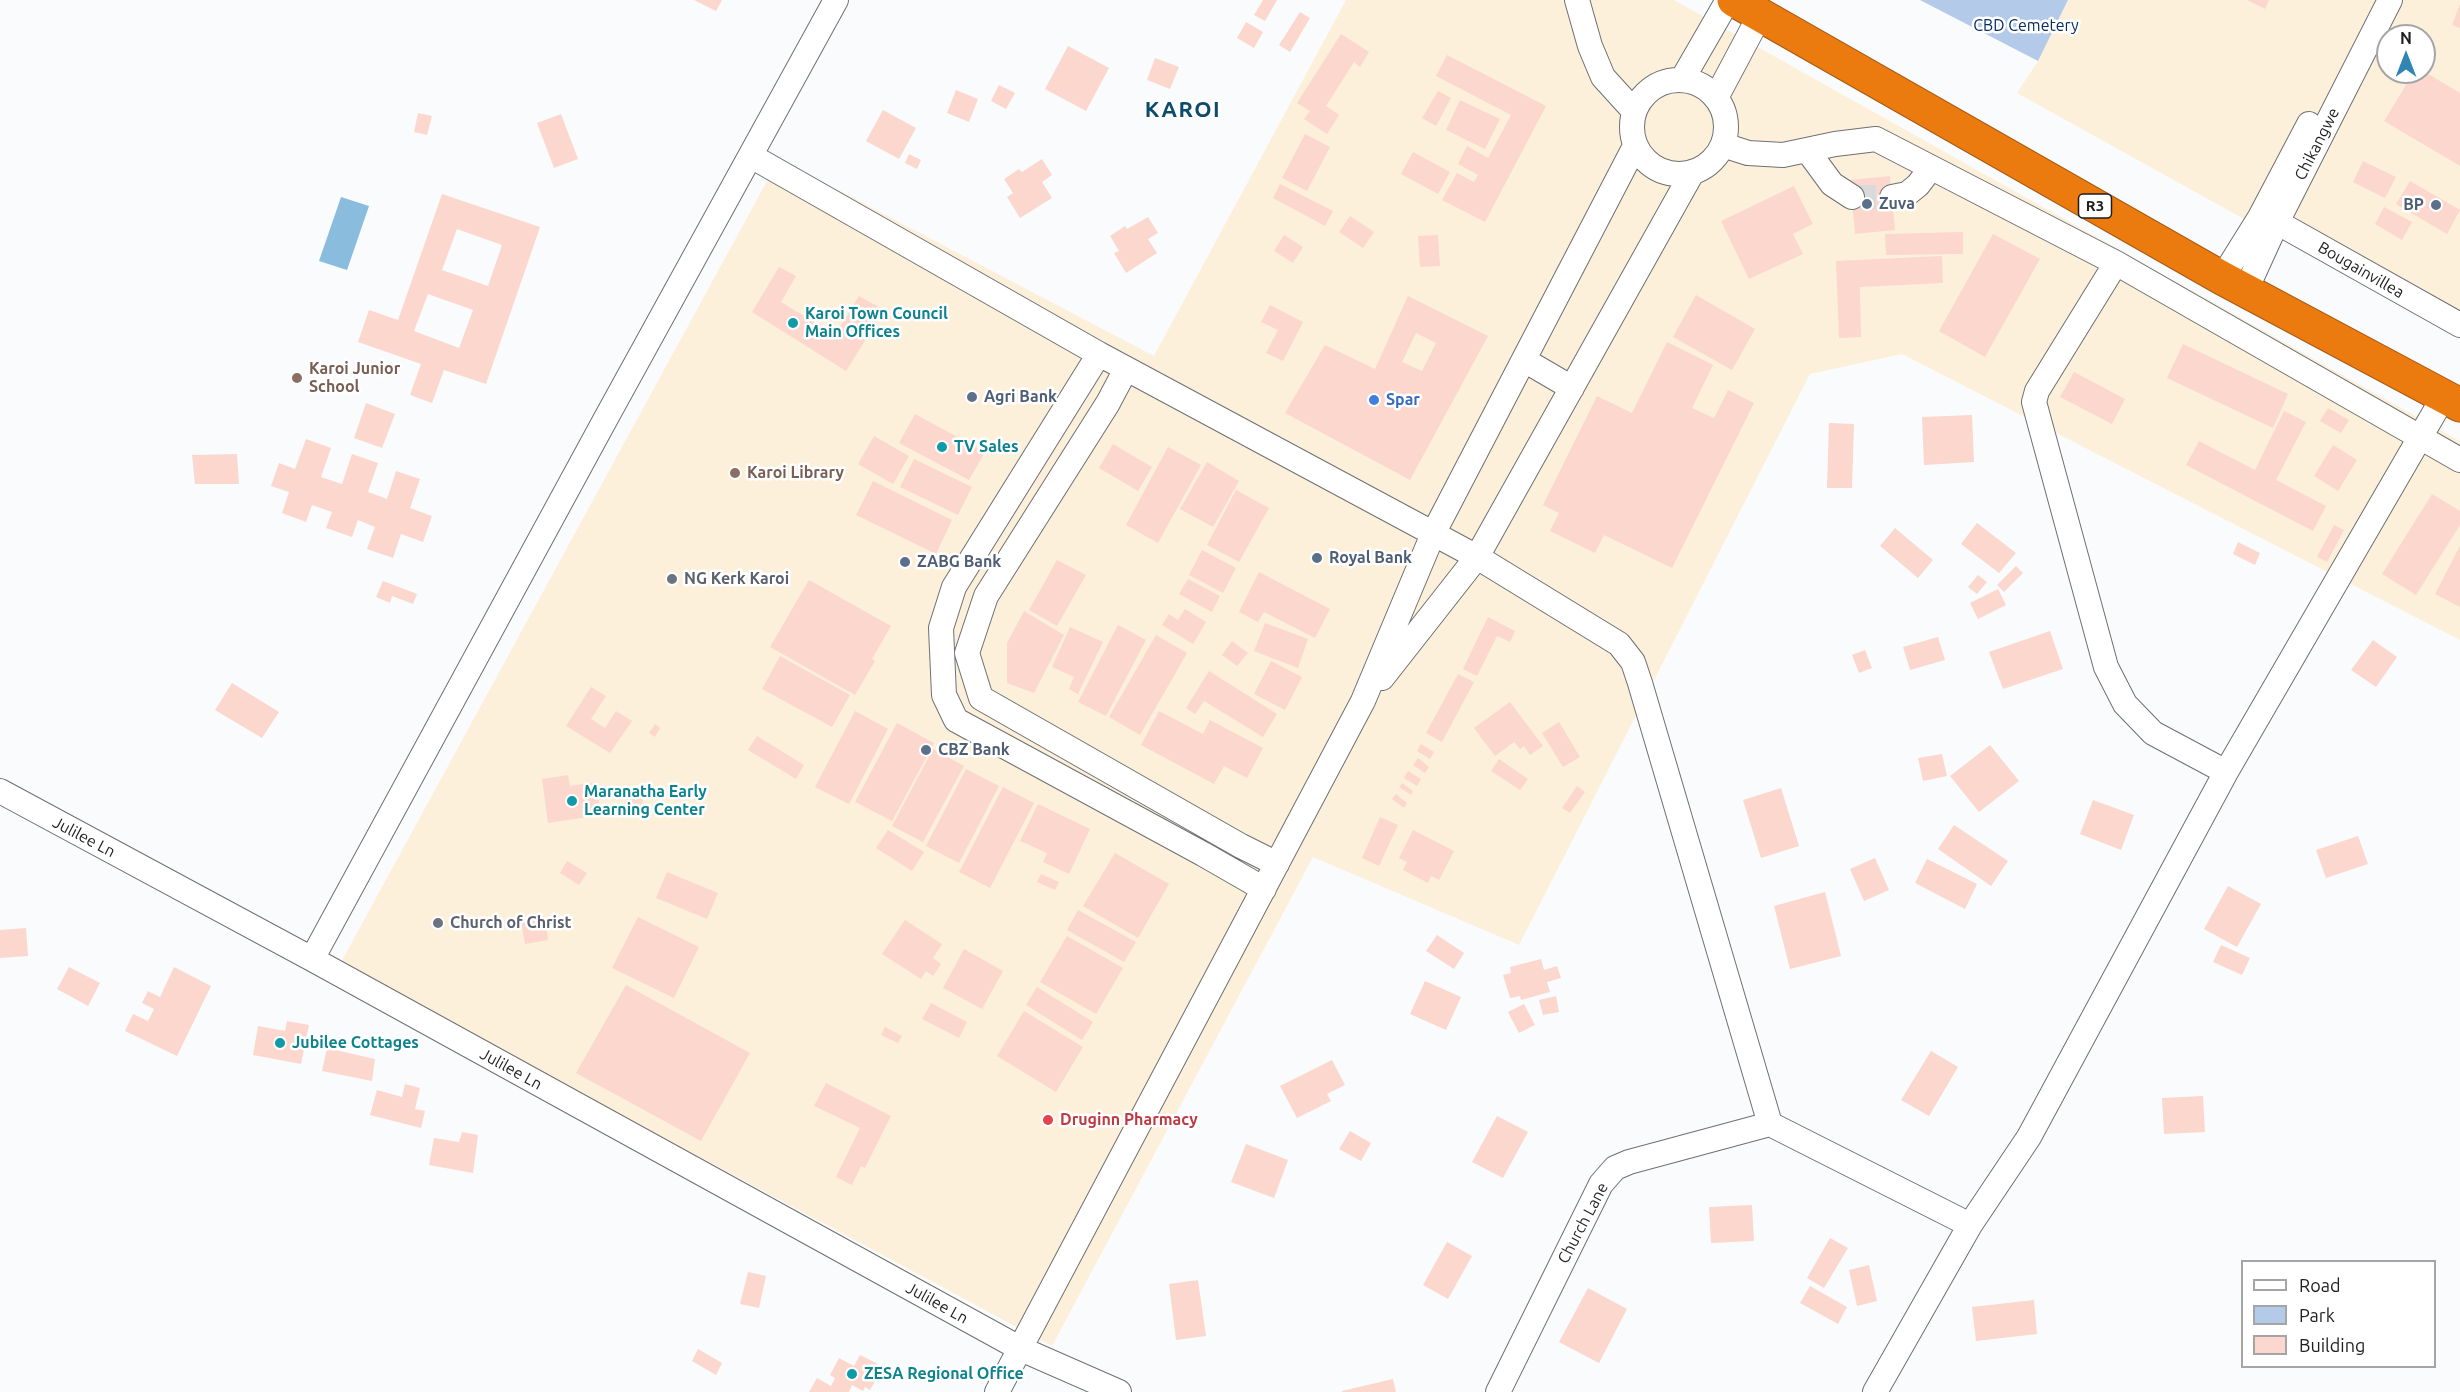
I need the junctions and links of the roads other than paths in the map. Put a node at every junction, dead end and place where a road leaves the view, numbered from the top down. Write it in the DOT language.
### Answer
graph roads {
  1 [pos="836,0"];
  2 [pos="1577,0"];
  3 [pos="1728,0"];
  4 [pos="2374,0"];
  5 [pos="2390,0"];
  6 [pos="1747,7"];
  7 [pos="1683,78"];
  8 [pos="1717,96"];
  9 [pos="1633,110"];
  10 [pos="1723,145"];
  11 [pos="1635,146"];
  12 [pos="1808,150"];
  13 [pos="751,156"];
  14 [pos="1931,168"];
  15 [pos="1692,173"];
  16 [pos="1852,197"];
  17 [pos="1892,197"];
  18 [pos="2269,218"];
  19 [pos="2116,263"];
  20 [pos="2234,284"];
  21 [pos="2460,325"];
  22 [pos="1100,354"];
  23 [pos="1524,360"];
  24 [pos="1126,369"];
  25 [pos="1572,388"];
  26 [pos="2452,400"];
  27 [pos="2419,437"];
  28 [pos="2460,459"];
  29 [pos="1002,510"];
  30 [pos="1029,528"];
  31 [pos="1433,534"];
  32 [pos="1477,557"];
  33 [pos="1363,701"];
  34 [pos="1038,731"];
  35 [pos="1024,757"];
  36 [pos="2226,772"];
  37 [pos="0,791"];
  38 [pos="1277,864"];
  39 [pos="1264,890"];
  40 [pos="312,959"];
  41 [pos="1770,1124"];
  42 [pos="1970,1225"];
  43 [pos="1021,1349"];
  44 [pos="997,1392"];
  45 [pos="1119,1392"];
  46 [pos="1498,1392"];
  47 [pos="1875,1392"];
  1 -- 13 [label="street"];
  2 -- 9 [label="street"];
  3 -- 7 [label="street"];
  4 -- 18 [label="street, Chikangwe"];
  5 -- 18 [label="street, Chikangwe"];
  6 -- 8 [label="street"];
  6 -- 20 [label="highway, R3"];
  7 -- 8 [label="street"];
  7 -- 9 [label="street"];
  8 -- 10 [label="street"];
  9 -- 11 [label="street"];
  10 -- 12 [label="street"];
  10 -- 15 [label="street"];
  11 -- 15 [label="street"];
  11 -- 23 [label="street"];
  12 -- 14 [label="street"];
  12 -- 16 [label="street"];
  13 -- 22 [label="street"];
  13 -- 40 [label="street"];
  14 -- 17 [label="street"];
  14 -- 19 [label="street"];
  15 -- 25 [label="street"];
  18 -- 20 [label="street, Chikangwe"];
  18 -- 21 [label="street, Bougainvillea"];
  19 -- 27 [label="street"];
  19 -- 36 [label="street"];
  20 -- 26 [label="highway, R3"];
  22 -- 24 [label="street"];
  22 -- 29 [label="street"];
  23 -- 25 [label="street"];
  23 -- 31 [label="street"];
  24 -- 30 [label="street"];
  24 -- 31 [label="street"];
  25 -- 32 [label="street"];
  26 -- 27 [label="street"];
  27 -- 28 [label="street"];
  27 -- 36 [label="street"];
  29 -- 30 [label="street"];
  29 -- 35 [label="street"];
  30 -- 34 [label="street"];
  31 -- 32 [label="street"];
  31 -- 33 [label="street"];
  32 -- 33 [label="street"];
  32 -- 41 [label="street"];
  33 -- 38 [label="street"];
  34 -- 35 [label="street"];
  34 -- 38 [label="street"];
  35 -- 39 [label="street"];
  36 -- 42 [label="street"];
  37 -- 40 [label="street, Julilee Ln"];
  38 -- 39 [label="street"];
  39 -- 43 [label="street"];
  40 -- 43 [label="street, Julilee Ln"];
  41 -- 42 [label="street"];
  41 -- 46 [label="street, Church Lane"];
  42 -- 47 [label="street"];
  43 -- 44 [label="street"];
  43 -- 45 [label="street, Julilee Ln"];
}
